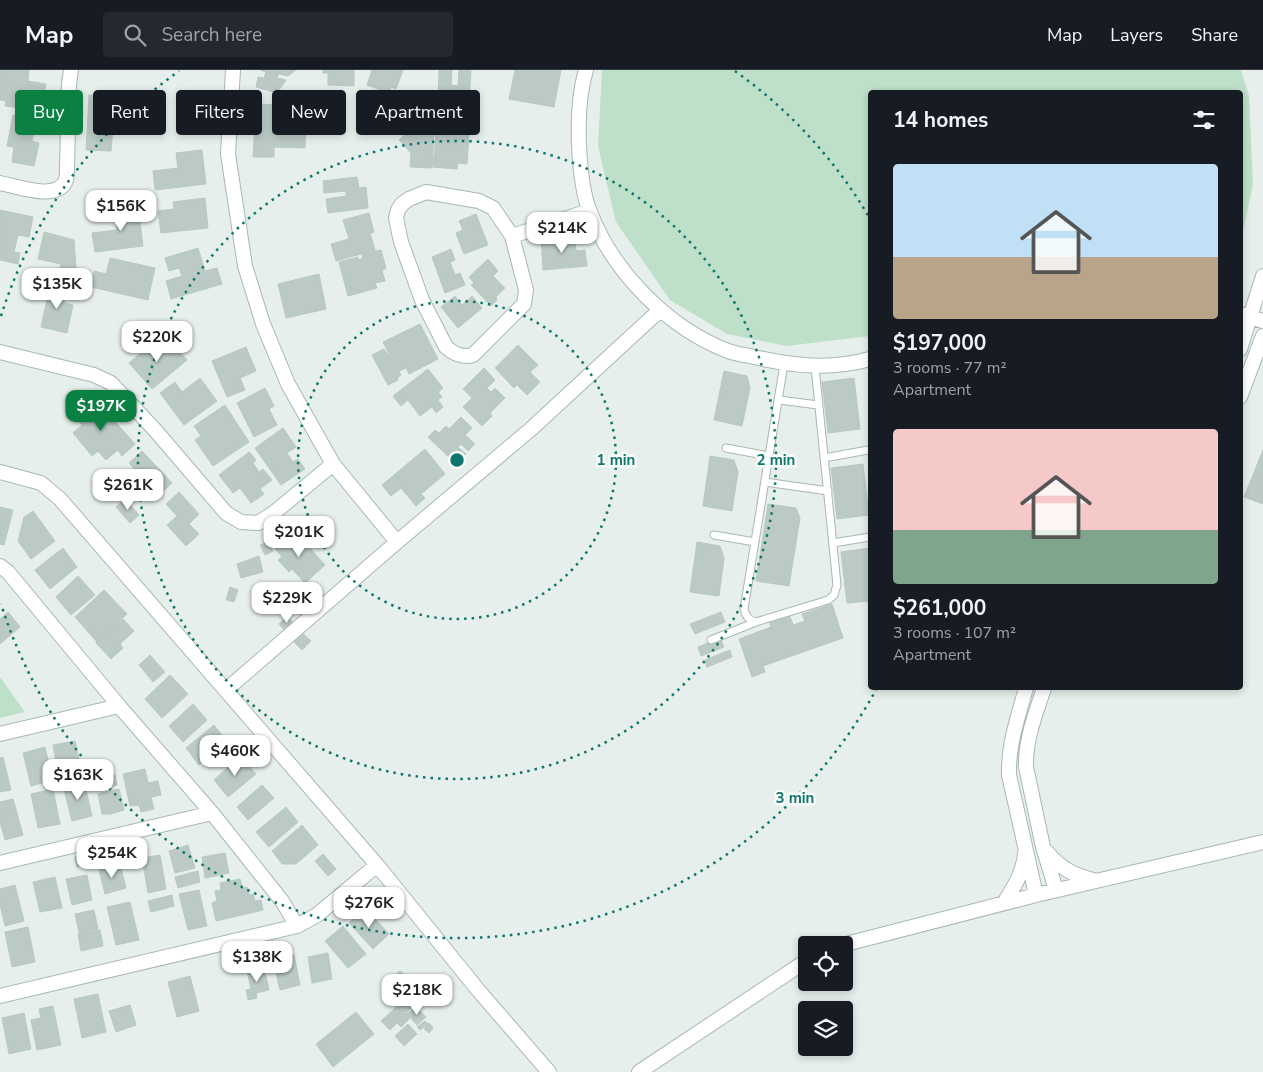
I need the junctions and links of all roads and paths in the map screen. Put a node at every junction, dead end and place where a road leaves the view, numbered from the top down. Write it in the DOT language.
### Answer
graph roads {
  1 [pos="71,70"];
  2 [pos="233,70"];
  3 [pos="586,70"];
  4 [pos="0,183"];
  5 [pos="589,211"];
  6 [pos="512,236"];
  7 [pos="1263,276"];
  8 [pos="660,310"];
  9 [pos="1251,317"];
  10 [pos="1263,336"];
  11 [pos="1243,340"];
  12 [pos="0,352"];
  13 [pos="868,360"];
  14 [pos="784,364"];
  15 [pos="815,367"];
  16 [pos="1243,389"];
  17 [pos="779,400"];
  18 [pos="818,405"];
  19 [pos="726,448"];
  20 [pos="868,450"];
  21 [pos="769,456"];
  22 [pos="824,458"];
  23 [pos="333,464"];
  24 [pos="0,472"];
  25 [pos="765,482"];
  26 [pos="828,491"];
  27 [pos="714,534"];
  28 [pos="868,537"];
  29 [pos="397,542"];
  30 [pos="755,542"];
  31 [pos="833,543"];
  32 [pos="0,566"];
  33 [pos="756,622"];
  34 [pos="711,640"];
  35 [pos="226,690"];
  36 [pos="1025,690"];
  37 [pos="1043,690"];
  38 [pos="119,706"];
  39 [pos="0,734"];
  40 [pos="212,813"];
  41 [pos="1263,842"];
  42 [pos="1026,846"];
  43 [pos="1043,847"];
  44 [pos="0,862"];
  45 [pos="377,865"];
  46 [pos="1097,881"];
  47 [pos="1056,890"];
  48 [pos="1036,895"];
  49 [pos="1004,903"];
  50 [pos="297,926"];
  51 [pos="853,942"];
  52 [pos="798,966"];
  53 [pos="0,996"];
  54 [pos="549,1072"];
  55 [pos="639,1072"];
  1 -- 4 [label="street"];
  2 -- 23 [label="street"];
  3 -- 5 [label="street"];
  5 -- 6 [label="street"];
  5 -- 8 [label="street"];
  6 -- 6 [label="street"];
  7 -- 9 [label="street"];
  8 -- 14 [label="street"];
  8 -- 29 [label="street"];
  9 -- 11 [label="street"];
  10 -- 16 [label="street"];
  12 -- 23 [label="street"];
  13 -- 15 [label="street"];
  14 -- 15 [label="street"];
  14 -- 17 [label="lane"];
  15 -- 18 [label="lane"];
  17 -- 18 [label="lane"];
  17 -- 21 [label="lane"];
  18 -- 22 [label="lane"];
  19 -- 21 [label="lane"];
  20 -- 22 [label="lane"];
  21 -- 25 [label="lane"];
  22 -- 26 [label="lane"];
  23 -- 29 [label="street"];
  24 -- 35 [label="street"];
  25 -- 26 [label="lane"];
  25 -- 30 [label="lane"];
  26 -- 31 [label="lane"];
  27 -- 30 [label="lane"];
  28 -- 31 [label="lane"];
  29 -- 35 [label="street"];
  30 -- 33 [label="lane"];
  31 -- 33 [label="lane"];
  32 -- 38 [label="street"];
  33 -- 34 [label="lane"];
  35 -- 45 [label="street"];
  36 -- 42 [label="street"];
  37 -- 43 [label="street"];
  38 -- 39 [label="street"];
  38 -- 40 [label="street"];
  40 -- 44 [label="street"];
  40 -- 50 [label="street"];
  41 -- 46 [label="street"];
  42 -- 48 [label="street"];
  42 -- 49 [label="street"];
  43 -- 46 [label="street"];
  43 -- 47 [label="street"];
  45 -- 50 [label="street"];
  45 -- 54 [label="street"];
  46 -- 47 [label="street"];
  47 -- 48 [label="street"];
  48 -- 49 [label="street"];
  49 -- 51 [label="street"];
  50 -- 53 [label="street"];
  52 -- 55 [label="street"];
}
